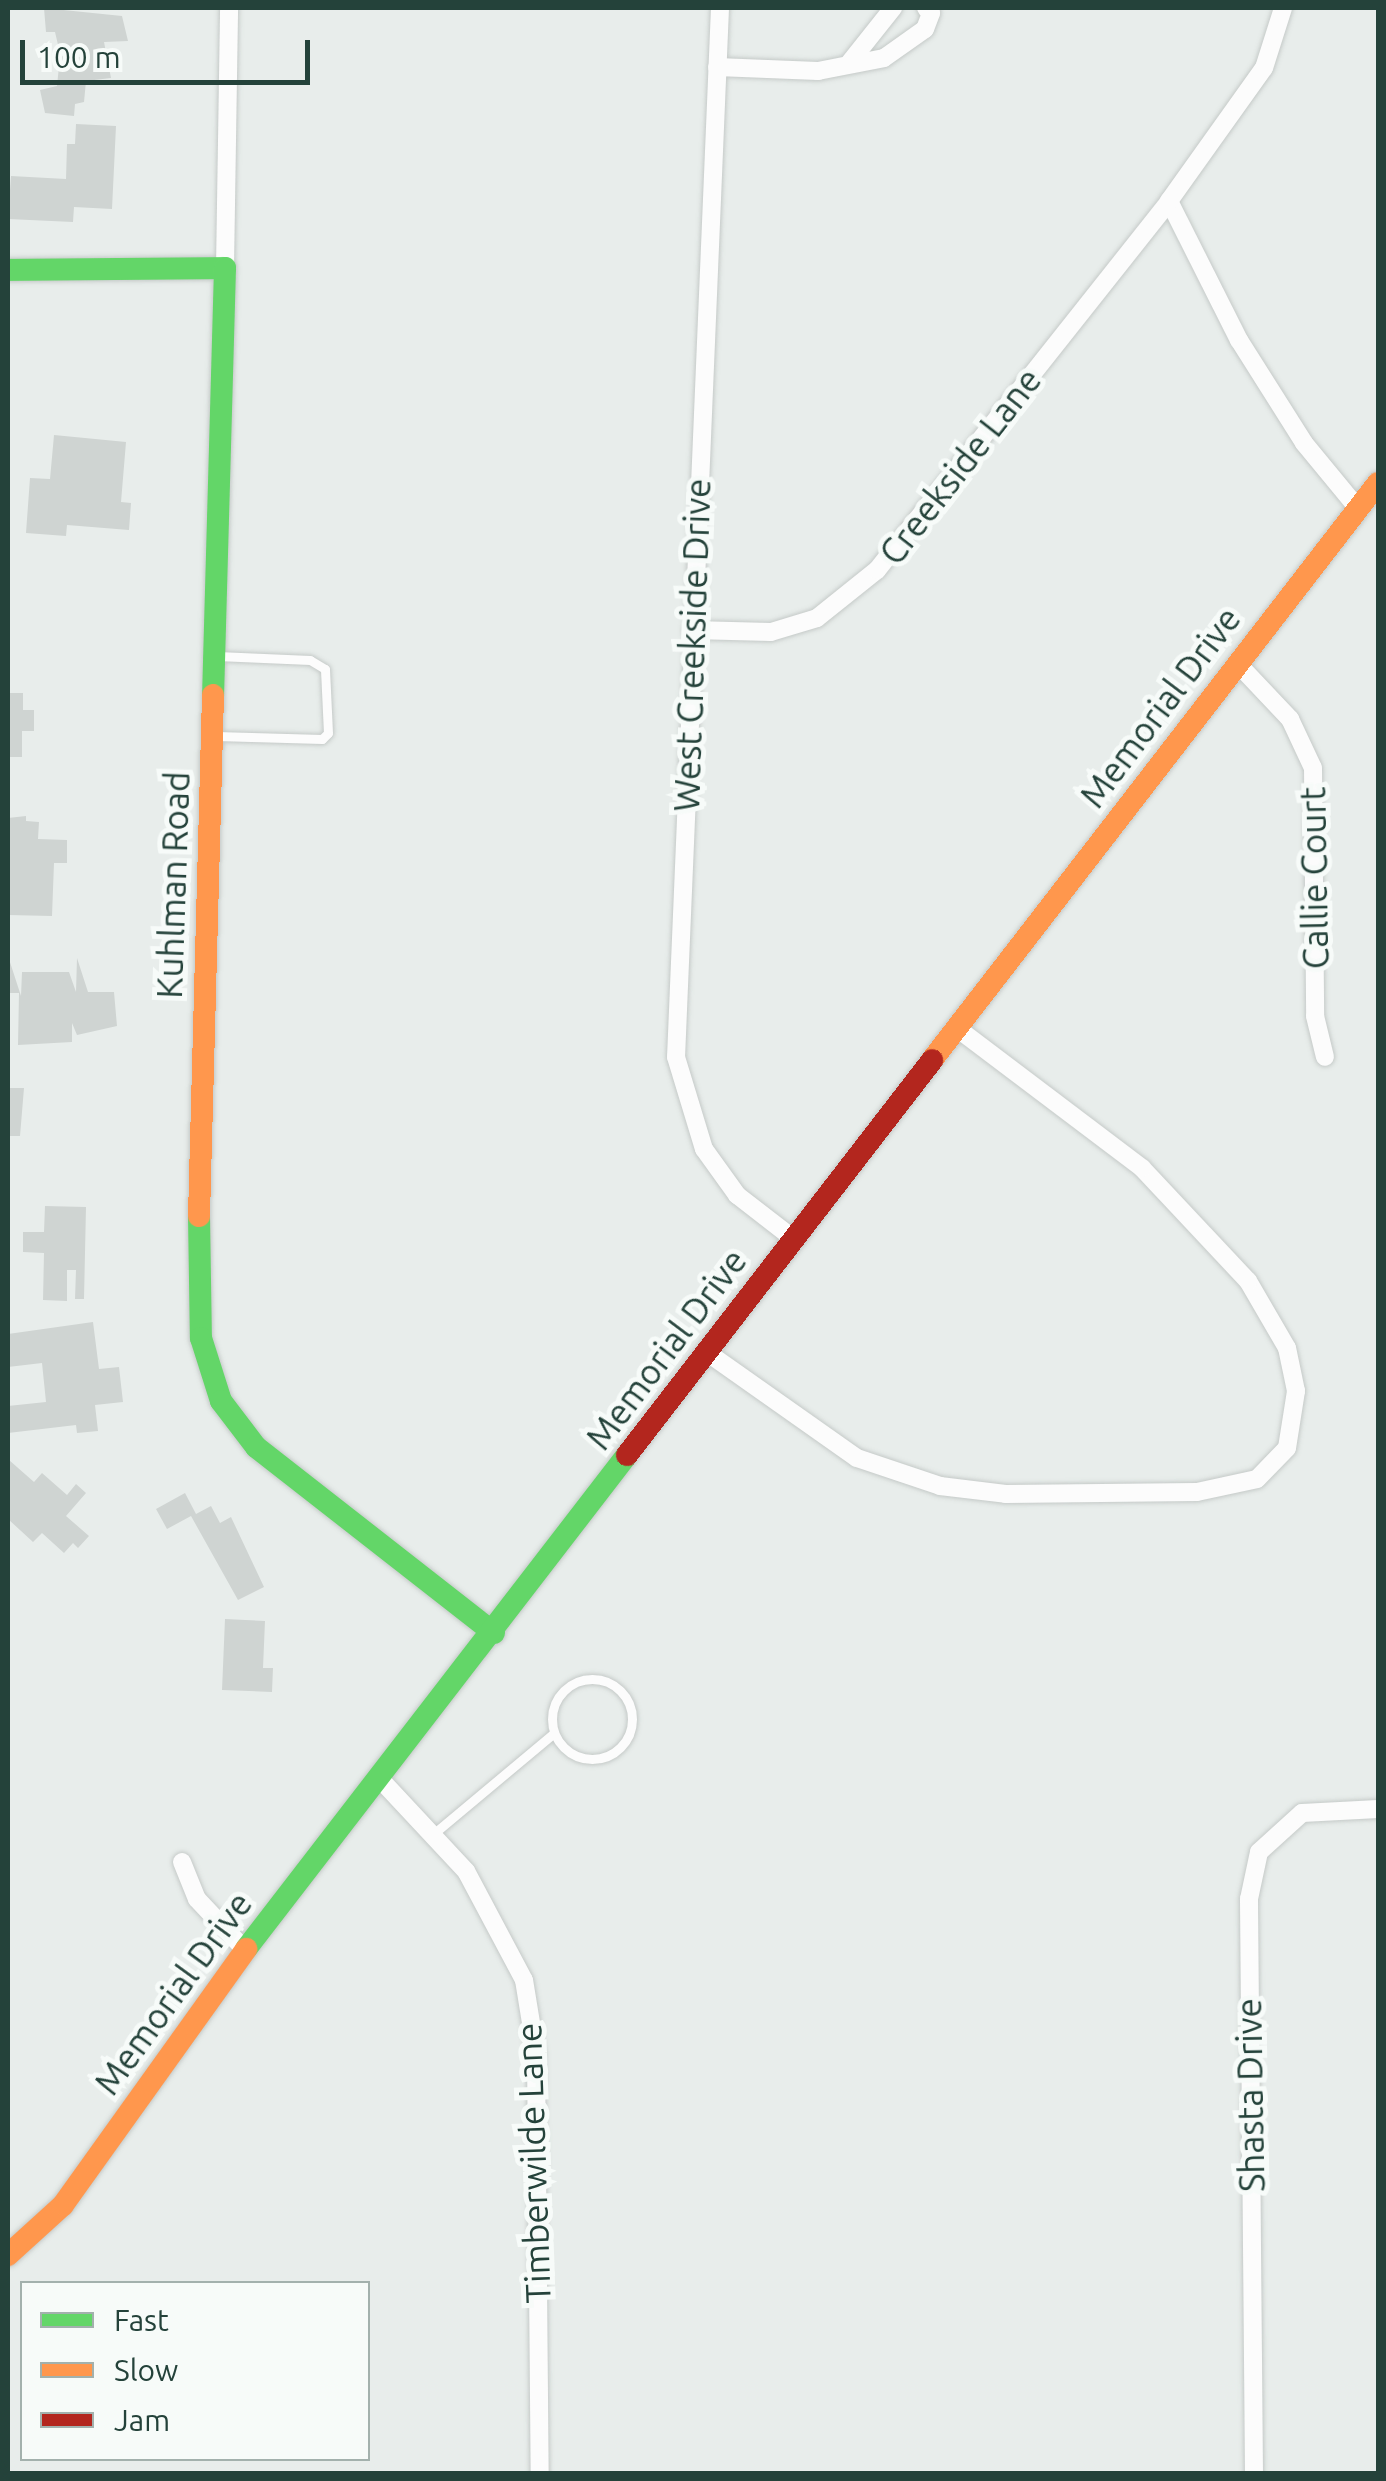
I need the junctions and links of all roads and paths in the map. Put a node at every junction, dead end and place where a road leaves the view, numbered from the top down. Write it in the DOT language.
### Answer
graph roads {
  1 [pos="229,8"];
  2 [pos="720,8"];
  3 [pos="893,8"];
  4 [pos="926,8"];
  5 [pos="1283,8"];
  6 [pos="850,62"];
  7 [pos="717,66"];
  8 [pos="1169,201"];
  9 [pos="225,268"];
  10 [pos="8,270"];
  11 [pos="1378,483"];
  12 [pos="1356,506"];
  13 [pos="692,630"];
  14 [pos="214,656"];
  15 [pos="1238,664"];
  16 [pos="212,736"];
  17 [pos="958,1029"];
  18 [pos="1325,1057"];
  19 [pos="794,1239"];
  20 [pos="708,1353"];
  21 [pos="494,1633"];
  22 [pos="554,1733"];
  23 [pos="382,1780"];
  24 [pos="1378,1809"];
  25 [pos="432,1834"];
  26 [pos="182,1862"];
  27 [pos="245,1950"];
  28 [pos="8,2255"];
  29 [pos="540,2474"];
  30 [pos="1254,2474"];
  1 -- 9 [label="street, Kuhlman Road"];
  2 -- 7 [label="street, West Creekside Drive"];
  3 -- 6 [label="street"];
  4 -- 6 [label="street"];
  5 -- 8 [label="street, Creekside Lane"];
  6 -- 7 [label="street"];
  7 -- 13 [label="street, West Creekside Drive"];
  8 -- 12 [label="street"];
  8 -- 13 [label="street, Creekside Lane"];
  9 -- 10 [label="street"];
  9 -- 14 [label="street, Kuhlman Road"];
  11 -- 12 [label="street, Memorial Drive"];
  12 -- 15 [label="street, Memorial Drive"];
  13 -- 19 [label="street, West Creekside Drive"];
  14 -- 16 [label="street, Kuhlman Road"];
  14 -- 16 [label="lane"];
  15 -- 17 [label="street, Memorial Drive"];
  15 -- 18 [label="street, Callie Court"];
  16 -- 21 [label="street, Kuhlman Road"];
  17 -- 19 [label="street, Memorial Drive"];
  17 -- 20 [label="street"];
  19 -- 20 [label="street, Memorial Drive"];
  20 -- 21 [label="street, Memorial Drive"];
  21 -- 23 [label="street, Memorial Drive"];
  22 -- 22 [label="lane"];
  22 -- 25 [label="lane"];
  23 -- 25 [label="street, Timberwilde Lane"];
  23 -- 27 [label="street, Memorial Drive"];
  24 -- 30 [label="street, Shasta Drive"];
  25 -- 29 [label="street, Timberwilde Lane"];
  26 -- 27 [label="street"];
  27 -- 28 [label="street, Memorial Drive"];
}
